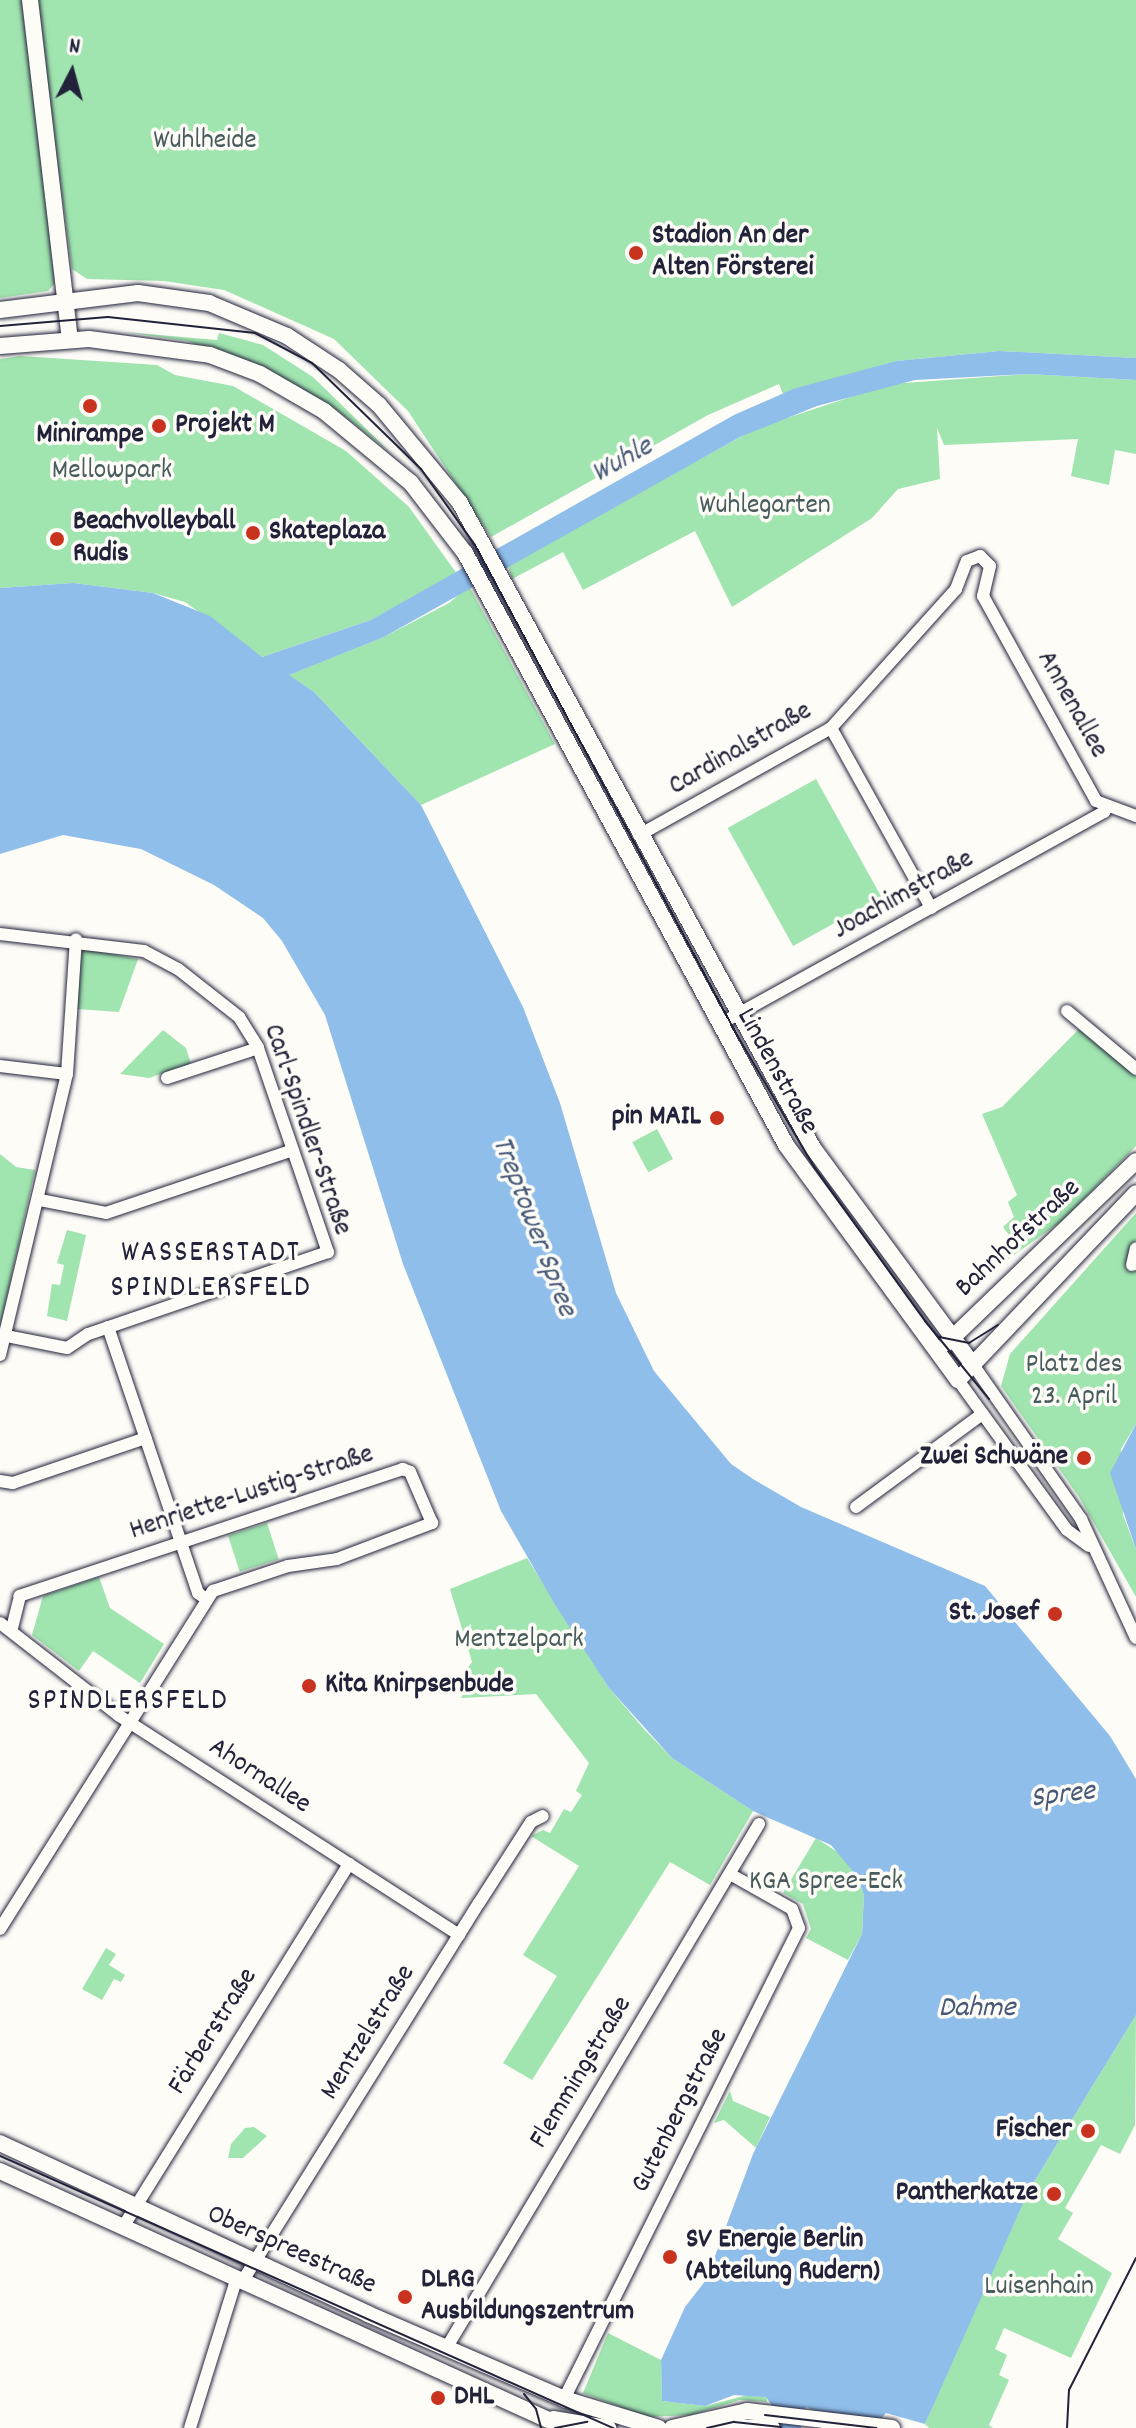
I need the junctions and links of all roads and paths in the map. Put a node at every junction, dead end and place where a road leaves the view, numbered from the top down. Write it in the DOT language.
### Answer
graph roads {
  1 [pos="30,0"];
  2 [pos="66,301"];
  3 [pos="0,310"];
  4 [pos="70,340"];
  5 [pos="0,346"];
  6 [pos="956,589"];
  7 [pos="983,596"];
  8 [pos="831,728"];
  9 [pos="1108,806"];
  10 [pos="1136,816"];
  11 [pos="639,835"];
  12 [pos="931,908"];
  13 [pos="0,934"];
  14 [pos="76,939"];
  15 [pos="1067,1011"];
  16 [pos="739,1015"];
  17 [pos="720,1024"];
  18 [pos="258,1048"];
  19 [pos="0,1066"];
  20 [pos="1136,1069"];
  21 [pos="67,1074"];
  22 [pos="167,1078"];
  23 [pos="293,1150"];
  24 [pos="1136,1161"];
  25 [pos="1136,1193"];
  26 [pos="40,1200"];
  27 [pos="1136,1248"];
  28 [pos="1132,1265"];
  29 [pos="108,1327"];
  30 [pos="7,1336"];
  31 [pos="952,1337"];
  32 [pos="937,1353"];
  33 [pos="0,1355"];
  34 [pos="974,1366"];
  35 [pos="958,1380"];
  36 [pos="982,1414"];
  37 [pos="146,1438"];
  38 [pos="0,1481"];
  39 [pos="856,1507"];
  40 [pos="182,1543"];
  41 [pos="1090,1547"];
  42 [pos="206,1599"];
  43 [pos="6,1626"];
  44 [pos="1136,1638"];
  45 [pos="130,1723"];
  46 [pos="543,1816"];
  47 [pos="759,1824"];
  48 [pos="349,1864"];
  49 [pos="730,1874"];
  50 [pos="0,1929"];
  51 [pos="459,1935"];
  52 [pos="0,2143"];
  53 [pos="0,2171"];
  54 [pos="133,2208"];
  55 [pos="123,2227"];
  56 [pos="252,2262"];
  57 [pos="239,2281"];
  58 [pos="447,2347"];
  59 [pos="564,2399"];
  60 [pos="767,2422"];
  61 [pos="544,2424"];
  62 [pos="568,2425"];
  63 [pos="652,2427"];
  64 [pos="190,2428"];
  65 [pos="608,2428"];
  66 [pos="659,2428"];
  67 [pos="672,2428"];
  68 [pos="711,2428"];
  69 [pos="890,2428"];
  1 -- 2 [label="main road"];
  2 -- 3 [label="main road, Lindenstraße"];
  2 -- 4 [label="main road"];
  2 -- 11 [label="main road, Lindenstraße"];
  4 -- 5 [label="main road, Lindenstraße"];
  4 -- 17 [label="main road, Lindenstraße"];
  6 -- 7 [label="street"];
  6 -- 7 [label="street, Cardinalstraße"];
  6 -- 8 [label="street, Cardinalstraße"];
  7 -- 9 [label="street, Annenallee"];
  8 -- 11 [label="street, Cardinalstraße"];
  8 -- 12 [label="street"];
  9 -- 10 [label="street, Annenallee"];
  9 -- 12 [label="street, Joachimstraße"];
  11 -- 16 [label="main road, Lindenstraße"];
  12 -- 16 [label="street, Joachimstraße"];
  13 -- 14 [label="street, Carl-Spindler-Straße"];
  14 -- 18 [label="street, Carl-Spindler-Straße"];
  14 -- 21 [label="street"];
  15 -- 20 [label="street"];
  16 -- 17 [label="street, Joachimstraße"];
  16 -- 31 [label="main road, Lindenstraße"];
  17 -- 32 [label="main road, Lindenstraße"];
  18 -- 22 [label="street"];
  18 -- 23 [label="street, Carl-Spindler-Straße"];
  19 -- 21 [label="street"];
  21 -- 26 [label="street"];
  23 -- 26 [label="street"];
  23 -- 29 [label="street, Carl-Spindler-Straße"];
  24 -- 31 [label="main road, Bahnhofstraße"];
  25 -- 34 [label="main road, Bahnhofstraße"];
  26 -- 30 [label="street"];
  27 -- 28 [label="street"];
  29 -- 30 [label="street, Carl-Spindler-Straße"];
  29 -- 37 [label="street"];
  30 -- 33 [label="street"];
  31 -- 32 [label="main road, Bahnhofstraße"];
  31 -- 34 [label="main road, Lindenstraße"];
  32 -- 35 [label="main road, Lindenstraße"];
  34 -- 35 [label="main road, Bahnhofstraße"];
  34 -- 41 [label="street, Lindenstraße"];
  35 -- 36 [label="street, Lindenstraße"];
  36 -- 39 [label="street"];
  36 -- 41 [label="street, Lindenstraße"];
  37 -- 38 [label="street"];
  37 -- 40 [label="street"];
  40 -- 42 [label="street"];
  40 -- 42 [label="street, Henriette-Lustig-Straße"];
  40 -- 43 [label="street, Henriette-Lustig-Straße"];
  41 -- 44 [label="street, Lindenstraße"];
  42 -- 45 [label="street"];
  43 -- 45 [label="street, Ahornallee"];
  45 -- 48 [label="street, Ahornallee"];
  45 -- 50 [label="street"];
  46 -- 51 [label="street, Mentzelstraße"];
  47 -- 49 [label="street, Flemmingstraße"];
  48 -- 51 [label="street, Ahornallee"];
  48 -- 54 [label="street, Färberstraße"];
  49 -- 58 [label="street, Flemmingstraße"];
  49 -- 59 [label="street, Gutenbergstraße"];
  51 -- 56 [label="street, Mentzelstraße"];
  52 -- 54 [label="main road, Oberspreestraße"];
  53 -- 55 [label="main road, Oberspreestraße"];
  54 -- 55 [label="street, Färberstraße"];
  54 -- 56 [label="main road, Oberspreestraße"];
  55 -- 57 [label="main road, Oberspreestraße"];
  56 -- 57 [label="street, Mentzelstraße"];
  56 -- 58 [label="main road, Oberspreestraße"];
  57 -- 61 [label="main road, Oberspreestraße"];
  57 -- 64 [label="street, Mentzelstraße"];
  58 -- 59 [label="main road, Oberspreestraße"];
  59 -- 61 [label="main road"];
  59 -- 62 [label="main road"];
  59 -- 63 [label="main road, Oberspreestraße"];
  60 -- 67 [label="main road"];
  60 -- 68 [label="main road"];
  60 -- 69 [label="main road"];
  61 -- 62 [label="main road, Oberspreestraße"];
  62 -- 65 [label="main road, Oberspreestraße"];
  63 -- 66 [label="main road, Oberspreestraße"];
}
